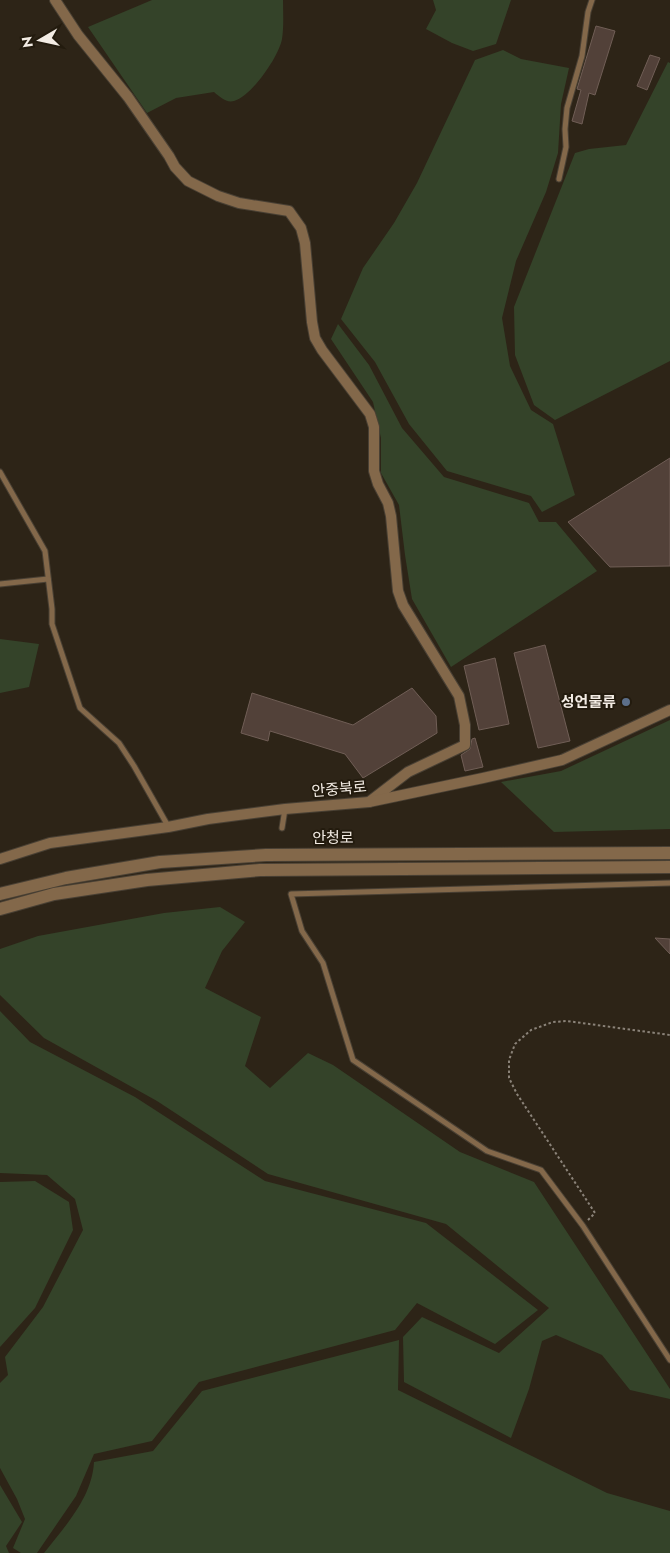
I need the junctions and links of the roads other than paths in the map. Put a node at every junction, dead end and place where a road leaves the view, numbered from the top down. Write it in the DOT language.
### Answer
graph roads {
  1 [pos="55,0"];
  2 [pos="592,0"];
  3 [pos="559,179"];
  4 [pos="0,472"];
  5 [pos="48,579"];
  6 [pos="0,584"];
  7 [pos="670,710"];
  8 [pos="368,802"];
  9 [pos="285,809"];
  10 [pos="168,826"];
  11 [pos="282,828"];
  12 [pos="670,853"];
  13 [pos="0,859"];
  14 [pos="670,867"];
  15 [pos="670,883"];
  16 [pos="0,894"];
  17 [pos="0,909"];
  18 [pos="670,1360"];
  1 -- 8 [label="street"];
  2 -- 3 [label="lane"];
  4 -- 5 [label="lane"];
  5 -- 6 [label="lane"];
  5 -- 10 [label="lane"];
  7 -- 8 [label="street, 안중북로"];
  8 -- 9 [label="street, 안중북로"];
  9 -- 10 [label="street, 안중북로"];
  9 -- 11 [label="lane"];
  10 -- 13 [label="street, 안중북로"];
  12 -- 16 [label="street, 안청로"];
  14 -- 17 [label="street, 안청로"];
  15 -- 18 [label="lane"];
}
